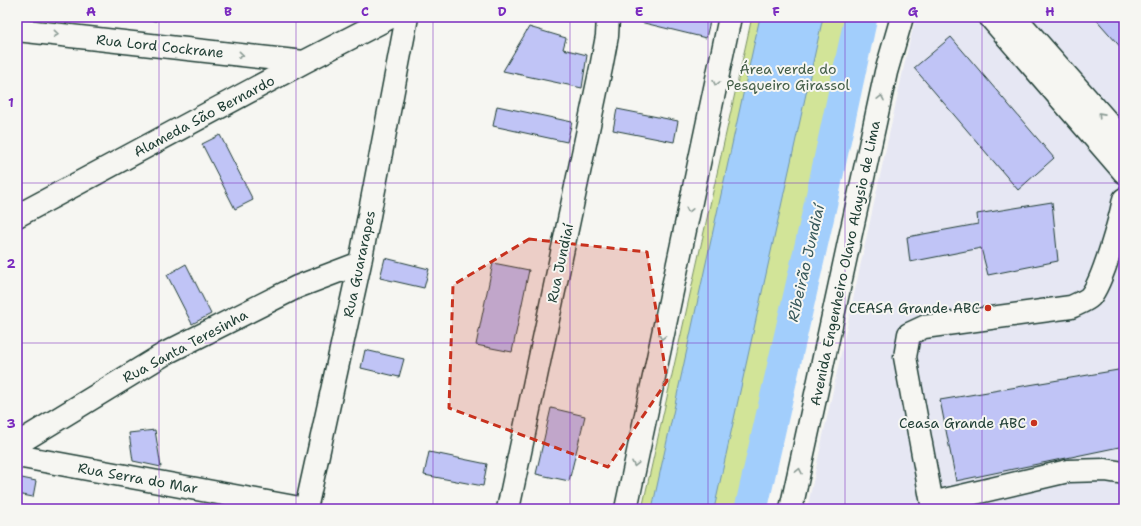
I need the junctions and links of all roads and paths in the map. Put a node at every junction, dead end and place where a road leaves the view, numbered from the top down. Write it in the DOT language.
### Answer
graph roads {
  1 [pos="391,17"];
  2 [pos="407,17"];
  3 [pos="608,17"];
  4 [pos="730,17"];
  5 [pos="902,17"];
  6 [pos="990,17"];
  7 [pos="1015,17"];
  8 [pos="17,30"];
  9 [pos="304,62"];
  10 [pos="1124,146"];
  11 [pos="1124,172"];
  12 [pos="1124,199"];
  13 [pos="17,216"];
  14 [pos="360,263"];
  15 [pos="17,444"];
  16 [pos="17,456"];
  17 [pos="1124,473"];
  18 [pos="933,506"];
  19 [pos="305,509"];
  20 [pos="508,509"];
  21 [pos="626,509"];
  22 [pos="791,509"];
  1 -- 9 [label="street, Alameda São Bernardo"];
  2 -- 14 [label="street, Rua Guararapes"];
  3 -- 20 [label="street, Rua Jundiaí"];
  4 -- 21 [label="street, one-way"];
  22 -- 5 [label="street, Avenida Engenheiro Olavo Alaysio de Lima, one-way"];
  6 -- 11 [label="street"];
  10 -- 7 [label="street, one-way"];
  8 -- 9 [label="street, Rua Lord Cockrane, one-way"];
  9 -- 13 [label="street, Alameda São Bernardo"];
  12 -- 18 [label="street"];
  14 -- 15 [label="street, Rua Santa Teresinha"];
  14 -- 19 [label="street, Rua Guararapes"];
  16 -- 19 [label="street, Rua Serra do Mar"];
  17 -- 18 [label="street"];
}
